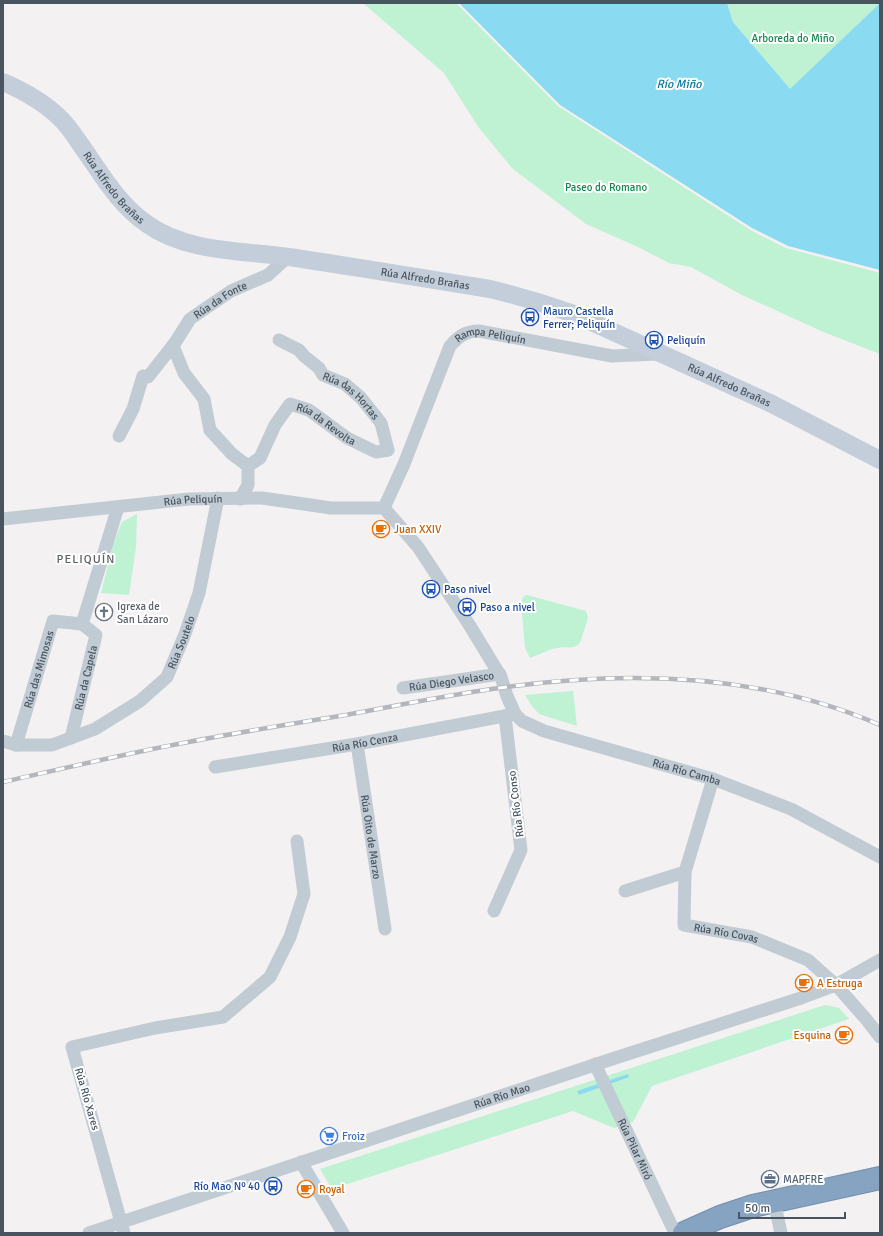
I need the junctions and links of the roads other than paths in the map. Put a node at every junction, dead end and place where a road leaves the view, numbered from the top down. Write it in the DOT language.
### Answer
graph roads {
  1 [pos="3,82"];
  2 [pos="288,257"];
  3 [pos="279,340"];
  4 [pos="174,344"];
  5 [pos="660,354"];
  6 [pos="119,436"];
  7 [pos="388,450"];
  8 [pos="880,460"];
  9 [pos="404,464"];
  10 [pos="248,466"];
  11 [pos="218,498"];
  12 [pos="240,498"];
  13 [pos="118,507"];
  14 [pos="384,508"];
  15 [pos="3,520"];
  16 [pos="82,624"];
  17 [pos="500,674"];
  18 [pos="403,688"];
  19 [pos="510,715"];
  20 [pos="71,738"];
  21 [pos="3,741"];
  22 [pos="357,744"];
  23 [pos="16,745"];
  24 [pos="215,767"];
  25 [pos="714,779"];
  26 [pos="297,841"];
  27 [pos="880,857"];
  28 [pos="685,872"];
  29 [pos="625,891"];
  30 [pos="494,912"];
  31 [pos="385,929"];
  32 [pos="880,960"];
  33 [pos="836,986"];
  34 [pos="880,1037"];
  35 [pos="595,1064"];
  36 [pos="301,1162"];
  37 [pos="880,1178"];
  38 [pos="774,1201"];
  39 [pos="122,1228"];
  40 [pos="89,1233"];
  41 [pos="343,1233"];
  42 [pos="675,1233"];
  43 [pos="684,1233"];
  44 [pos="781,1233"];
  1 -- 2 [label="street, Rúa Alfredo Brañas"];
  2 -- 4 [label="street, Rúa da Fonte"];
  2 -- 5 [label="street, Rúa Alfredo Brañas"];
  3 -- 7 [label="street, Rúa das Hortas"];
  4 -- 6 [label="street, Rúa da Fonte"];
  4 -- 10 [label="street"];
  5 -- 8 [label="street, Rúa Alfredo Brañas"];
  5 -- 9 [label="street, Rampa Peliquín"];
  7 -- 9 [label="street"];
  7 -- 10 [label="street, Rúa da Revolta"];
  9 -- 14 [label="street, Rampa Peliquín"];
  10 -- 12 [label="street"];
  11 -- 12 [label="street, Rúa Peliquín"];
  11 -- 13 [label="street, Rúa Peliquín"];
  11 -- 20 [label="street, Rúa Soutelo"];
  12 -- 14 [label="street, Rúa Peliquín"];
  13 -- 15 [label="street, Rúa Peliquín"];
  13 -- 16 [label="street"];
  14 -- 17 [label="street"];
  16 -- 20 [label="street, Rúa da Capela"];
  16 -- 23 [label="street, Rúa das Mimosas"];
  17 -- 18 [label="street, Rúa Diego Velasco"];
  17 -- 19 [label="street"];
  19 -- 22 [label="street, Rúa Río Cenza"];
  19 -- 25 [label="street, Rúa Río Camba"];
  19 -- 30 [label="street, Rúa Río Conso"];
  20 -- 23 [label="street, Rúa Soutelo"];
  21 -- 23 [label="street, Rúa Soutelo"];
  22 -- 24 [label="street, Rúa Río Cenza"];
  22 -- 31 [label="street, Rúa Oito de Marzo"];
  25 -- 27 [label="street, Rúa Río Camba"];
  25 -- 28 [label="street, Rúa Río Covas"];
  26 -- 39 [label="street, Rúa Río Xares"];
  28 -- 29 [label="street"];
  28 -- 33 [label="street, Rúa Río Covas"];
  32 -- 33 [label="street, Rúa Río Mao"];
  33 -- 34 [label="street, Rúa Río Covas"];
  33 -- 35 [label="street, Rúa Río Mao"];
  35 -- 36 [label="street, Rúa Río Mao"];
  35 -- 42 [label="street, Rúa Pilar Miró"];
  36 -- 39 [label="street, Rúa Río Mao"];
  36 -- 41 [label="street"];
  37 -- 38 [label="highway"];
  38 -- 43 [label="highway"];
  38 -- 44 [label="street"];
  39 -- 40 [label="street, Rúa Río Mao"];
}
